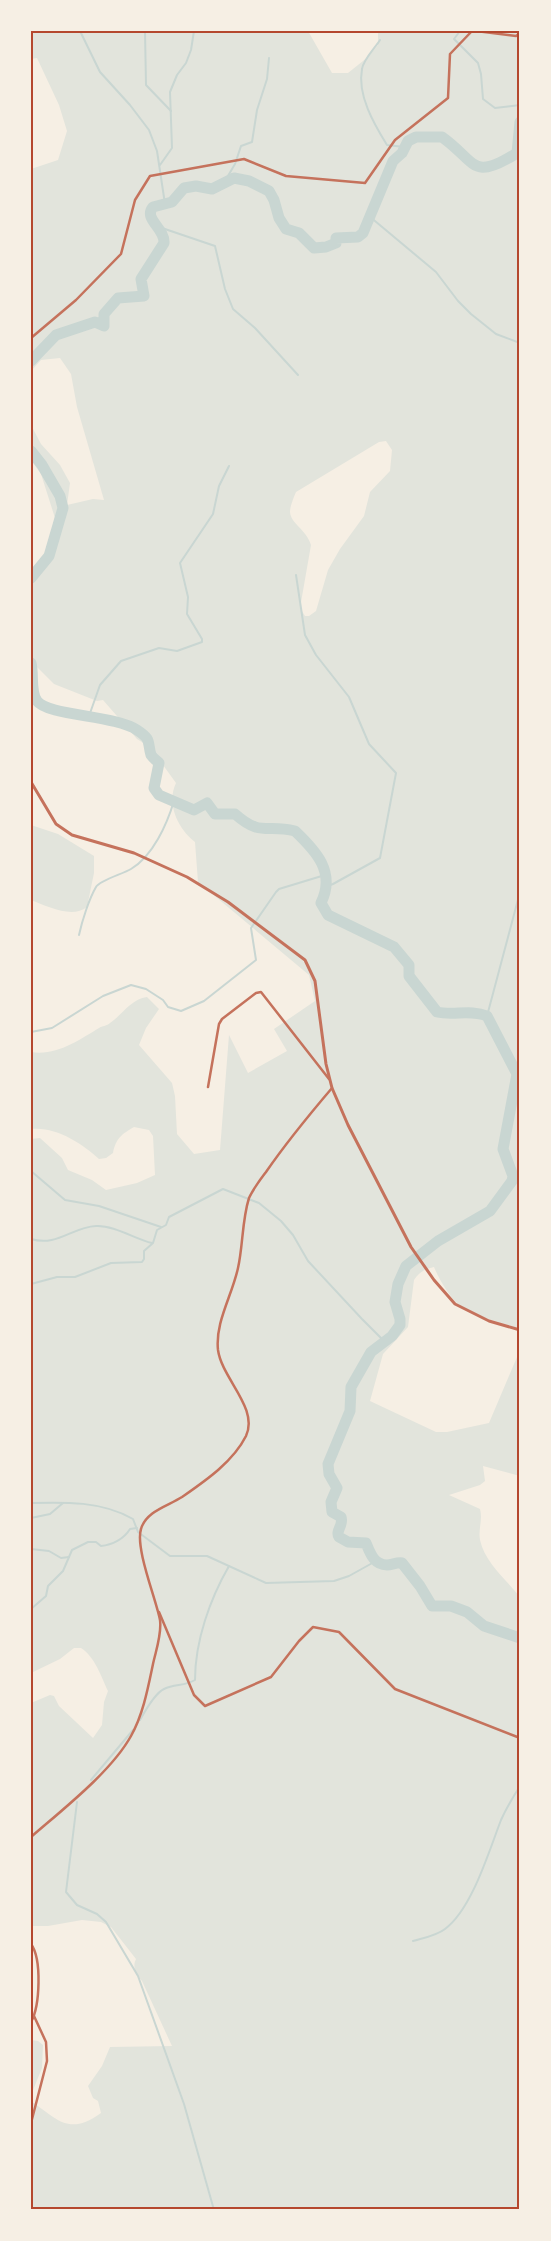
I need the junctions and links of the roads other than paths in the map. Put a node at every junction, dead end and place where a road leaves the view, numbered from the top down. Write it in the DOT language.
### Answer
graph roads {
  1 [pos="474,31"];
  2 [pos="520,33"];
  3 [pos="31,338"];
  4 [pos="31,782"];
  5 [pos="330,1080"];
  6 [pos="208,1086"];
  7 [pos="332,1088"];
  8 [pos="520,1330"];
  9 [pos="156,1604"];
  10 [pos="520,1738"];
  11 [pos="31,1837"];
  12 [pos="31,1944"];
  13 [pos="34,2016"];
  14 [pos="31,2022"];
  15 [pos="31,2123"];
  1 -- 2 [label="street"];
  1 -- 3 [label="street"];
  4 -- 5 [label="street"];
  5 -- 6 [label="street"];
  5 -- 7 [label="street"];
  7 -- 8 [label="street"];
  7 -- 9 [label="street"];
  9 -- 10 [label="street"];
  9 -- 11 [label="street"];
  12 -- 13 [label="street"];
  13 -- 14 [label="street"];
  13 -- 15 [label="street"];
}
